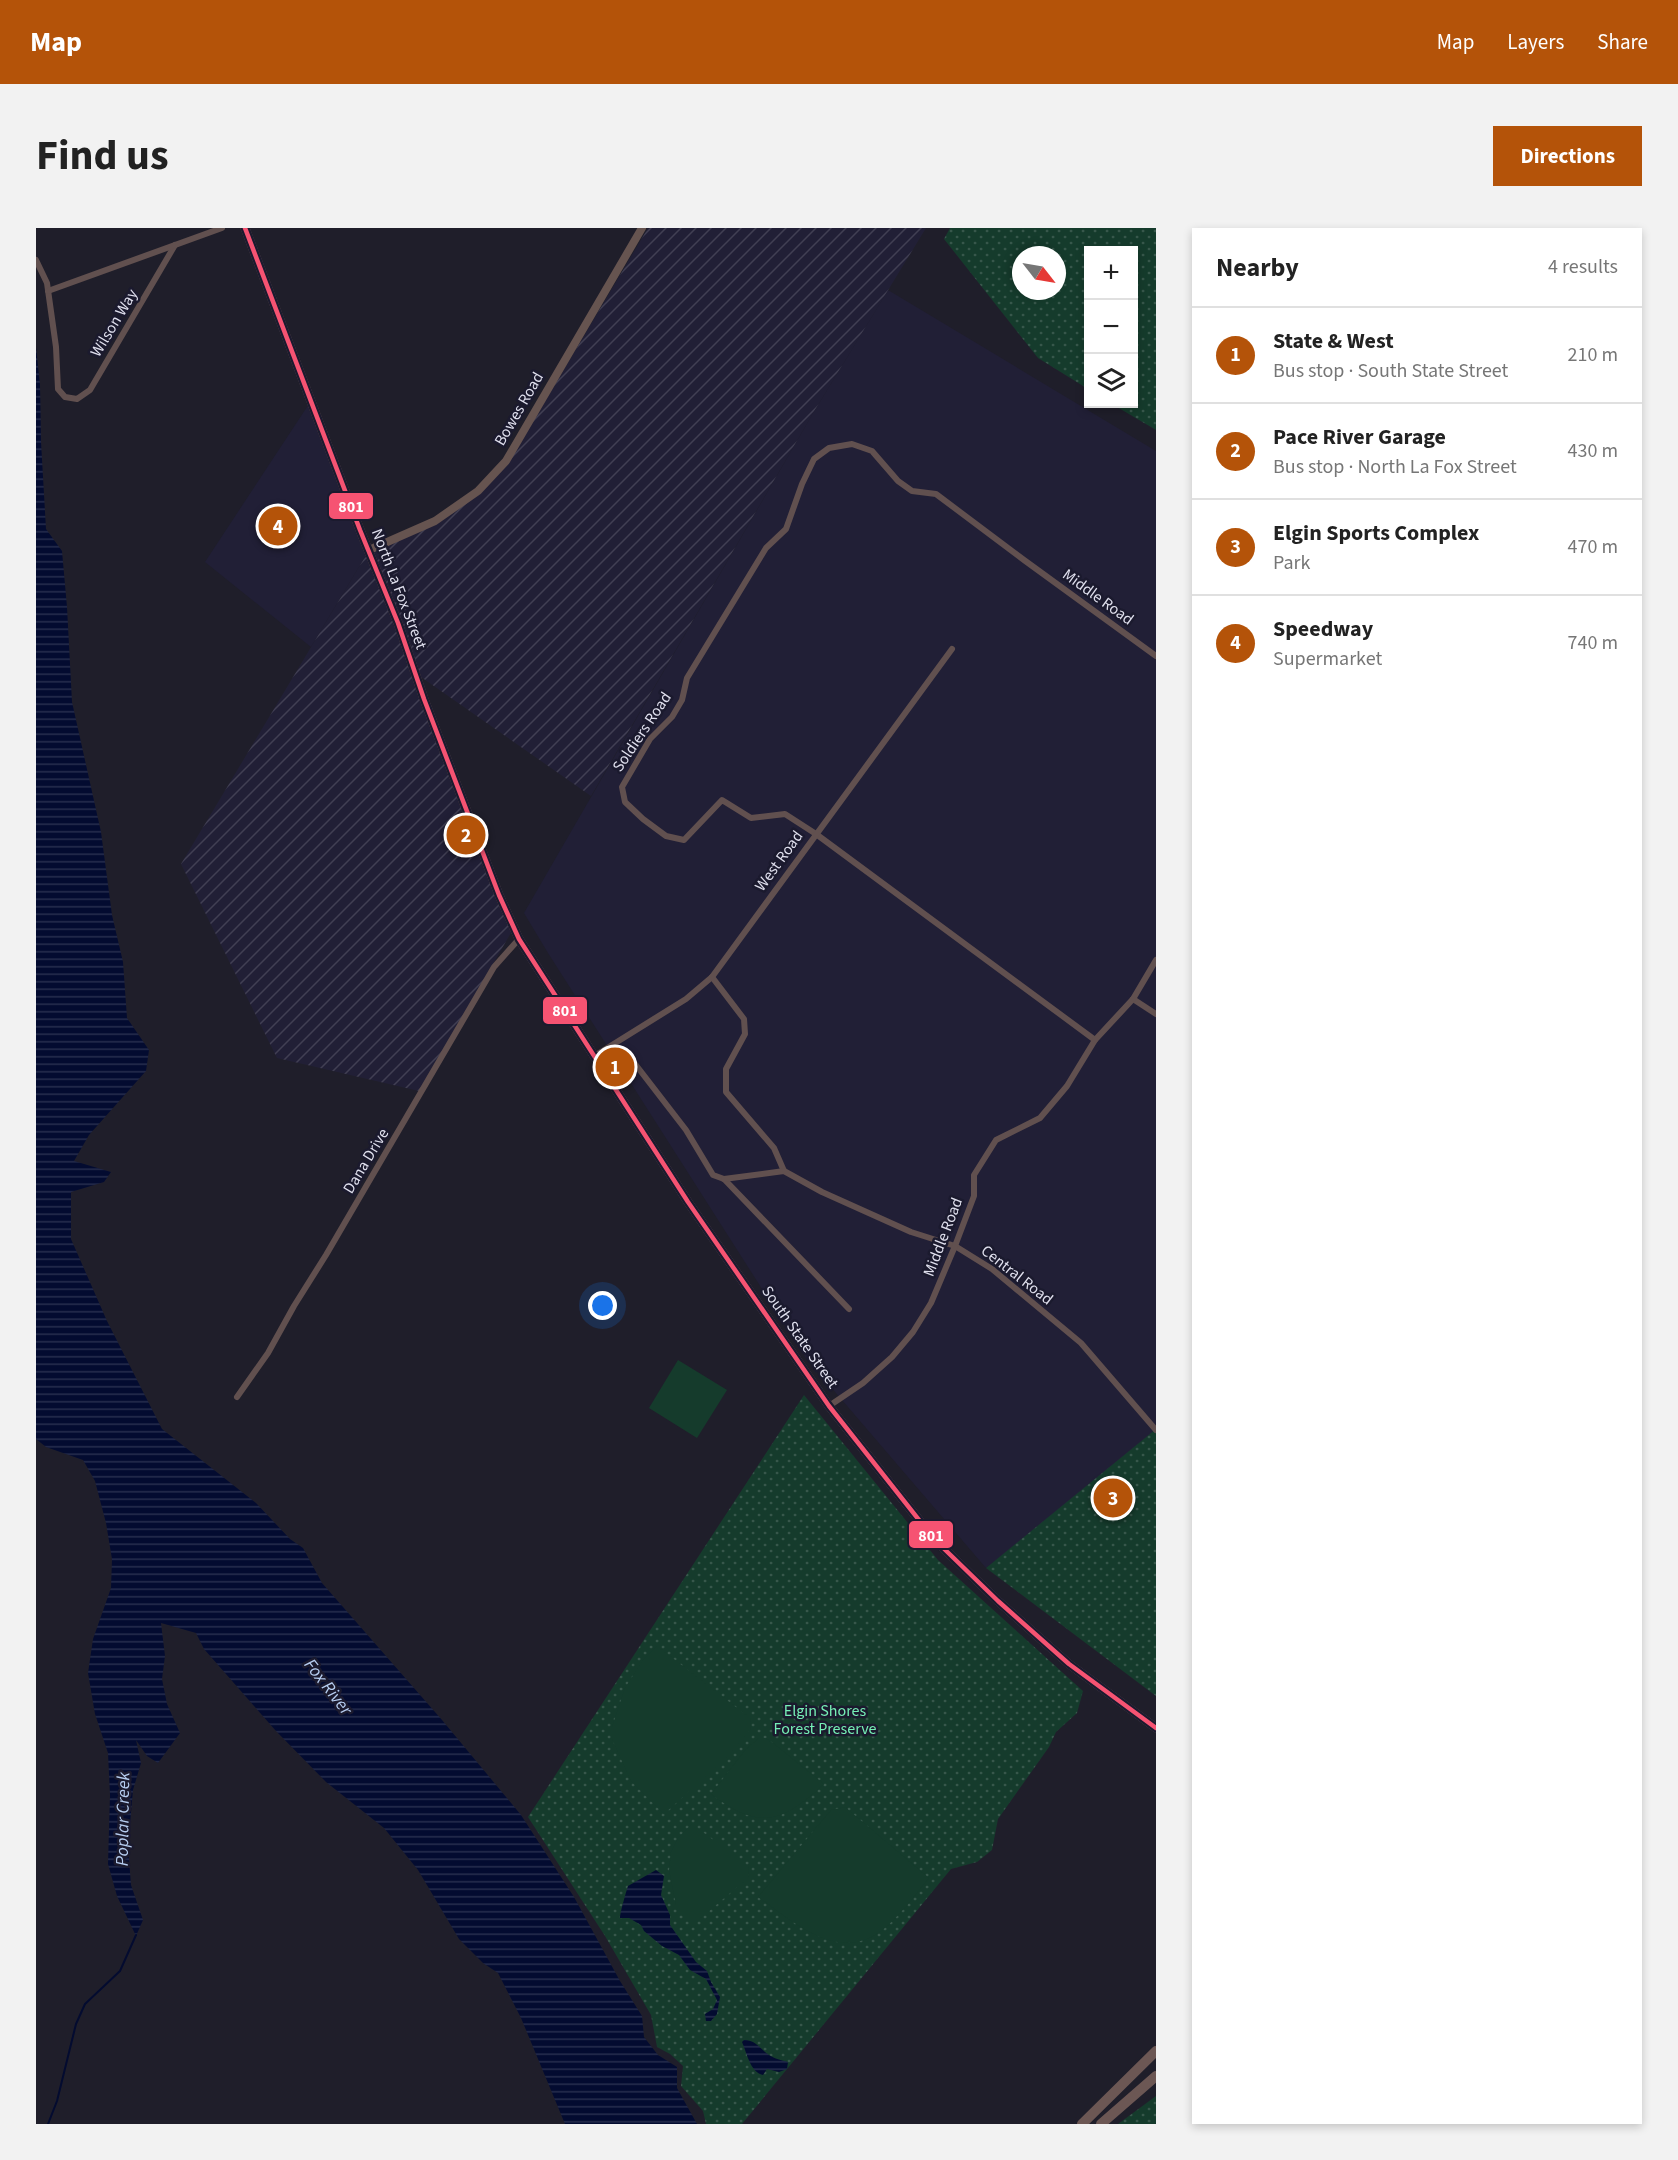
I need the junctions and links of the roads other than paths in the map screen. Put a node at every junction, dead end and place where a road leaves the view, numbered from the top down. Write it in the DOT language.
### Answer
graph roads {
  1 [pos="222,228"];
  2 [pos="245,228"];
  3 [pos="642,228"];
  4 [pos="176,245"];
  5 [pos="36,260"];
  6 [pos="48,291"];
  7 [pos="369,550"];
  8 [pos="1024,561"];
  9 [pos="952,650"];
  10 [pos="1156,656"];
  11 [pos="816,834"];
  12 [pos="499,895"];
  13 [pos="519,939"];
  14 [pos="1156,960"];
  15 [pos="712,977"];
  16 [pos="1133,999"];
  17 [pos="1156,1014"];
  18 [pos="1095,1040"];
  19 [pos="596,1055"];
  20 [pos="632,1060"];
  21 [pos="784,1171"];
  22 [pos="724,1179"];
  23 [pos="955,1246"];
  24 [pos="849,1309"];
  25 [pos="237,1397"];
  26 [pos="829,1406"];
  27 [pos="1156,1430"];
  28 [pos="1156,1728"];
  29 [pos="1156,2051"];
  30 [pos="1156,2062"];
  31 [pos="1156,2076"];
  32 [pos="1156,2086"];
  33 [pos="1083,2124"];
  34 [pos="1103,2124"];
  1 -- 4 [label="street"];
  2 -- 7 [label="main road, North La Fox Street"];
  3 -- 7 [label="street, Bowes Road"];
  4 -- 6 [label="street"];
  4 -- 6 [label="street, Wilson Way"];
  5 -- 6 [label="street"];
  7 -- 12 [label="main road, North La Fox Street"];
  8 -- 10 [label="street, Middle Road"];
  8 -- 11 [label="street, Soldiers Road"];
  9 -- 11 [label="street, West Road"];
  11 -- 15 [label="street, West Road"];
  11 -- 18 [label="street, Soldiers Road"];
  12 -- 13 [label="main road, South State Street"];
  13 -- 19 [label="main road, South State Street"];
  13 -- 25 [label="street, Dana Drive"];
  14 -- 16 [label="street, Middle Road"];
  15 -- 19 [label="street, West Road"];
  15 -- 21 [label="street"];
  16 -- 17 [label="street"];
  16 -- 18 [label="street, Middle Road"];
  18 -- 23 [label="street, Middle Road"];
  19 -- 26 [label="main road, South State Street"];
  20 -- 22 [label="street"];
  21 -- 22 [label="street"];
  21 -- 23 [label="street, Central Road"];
  22 -- 24 [label="street"];
  23 -- 26 [label="street, Middle Road"];
  23 -- 27 [label="street, Central Road"];
  26 -- 28 [label="main road, South State Street"];
  29 -- 33 [label="highway"];
  30 -- 33 [label="highway"];
  31 -- 34 [label="highway"];
  32 -- 34 [label="highway"];
}
